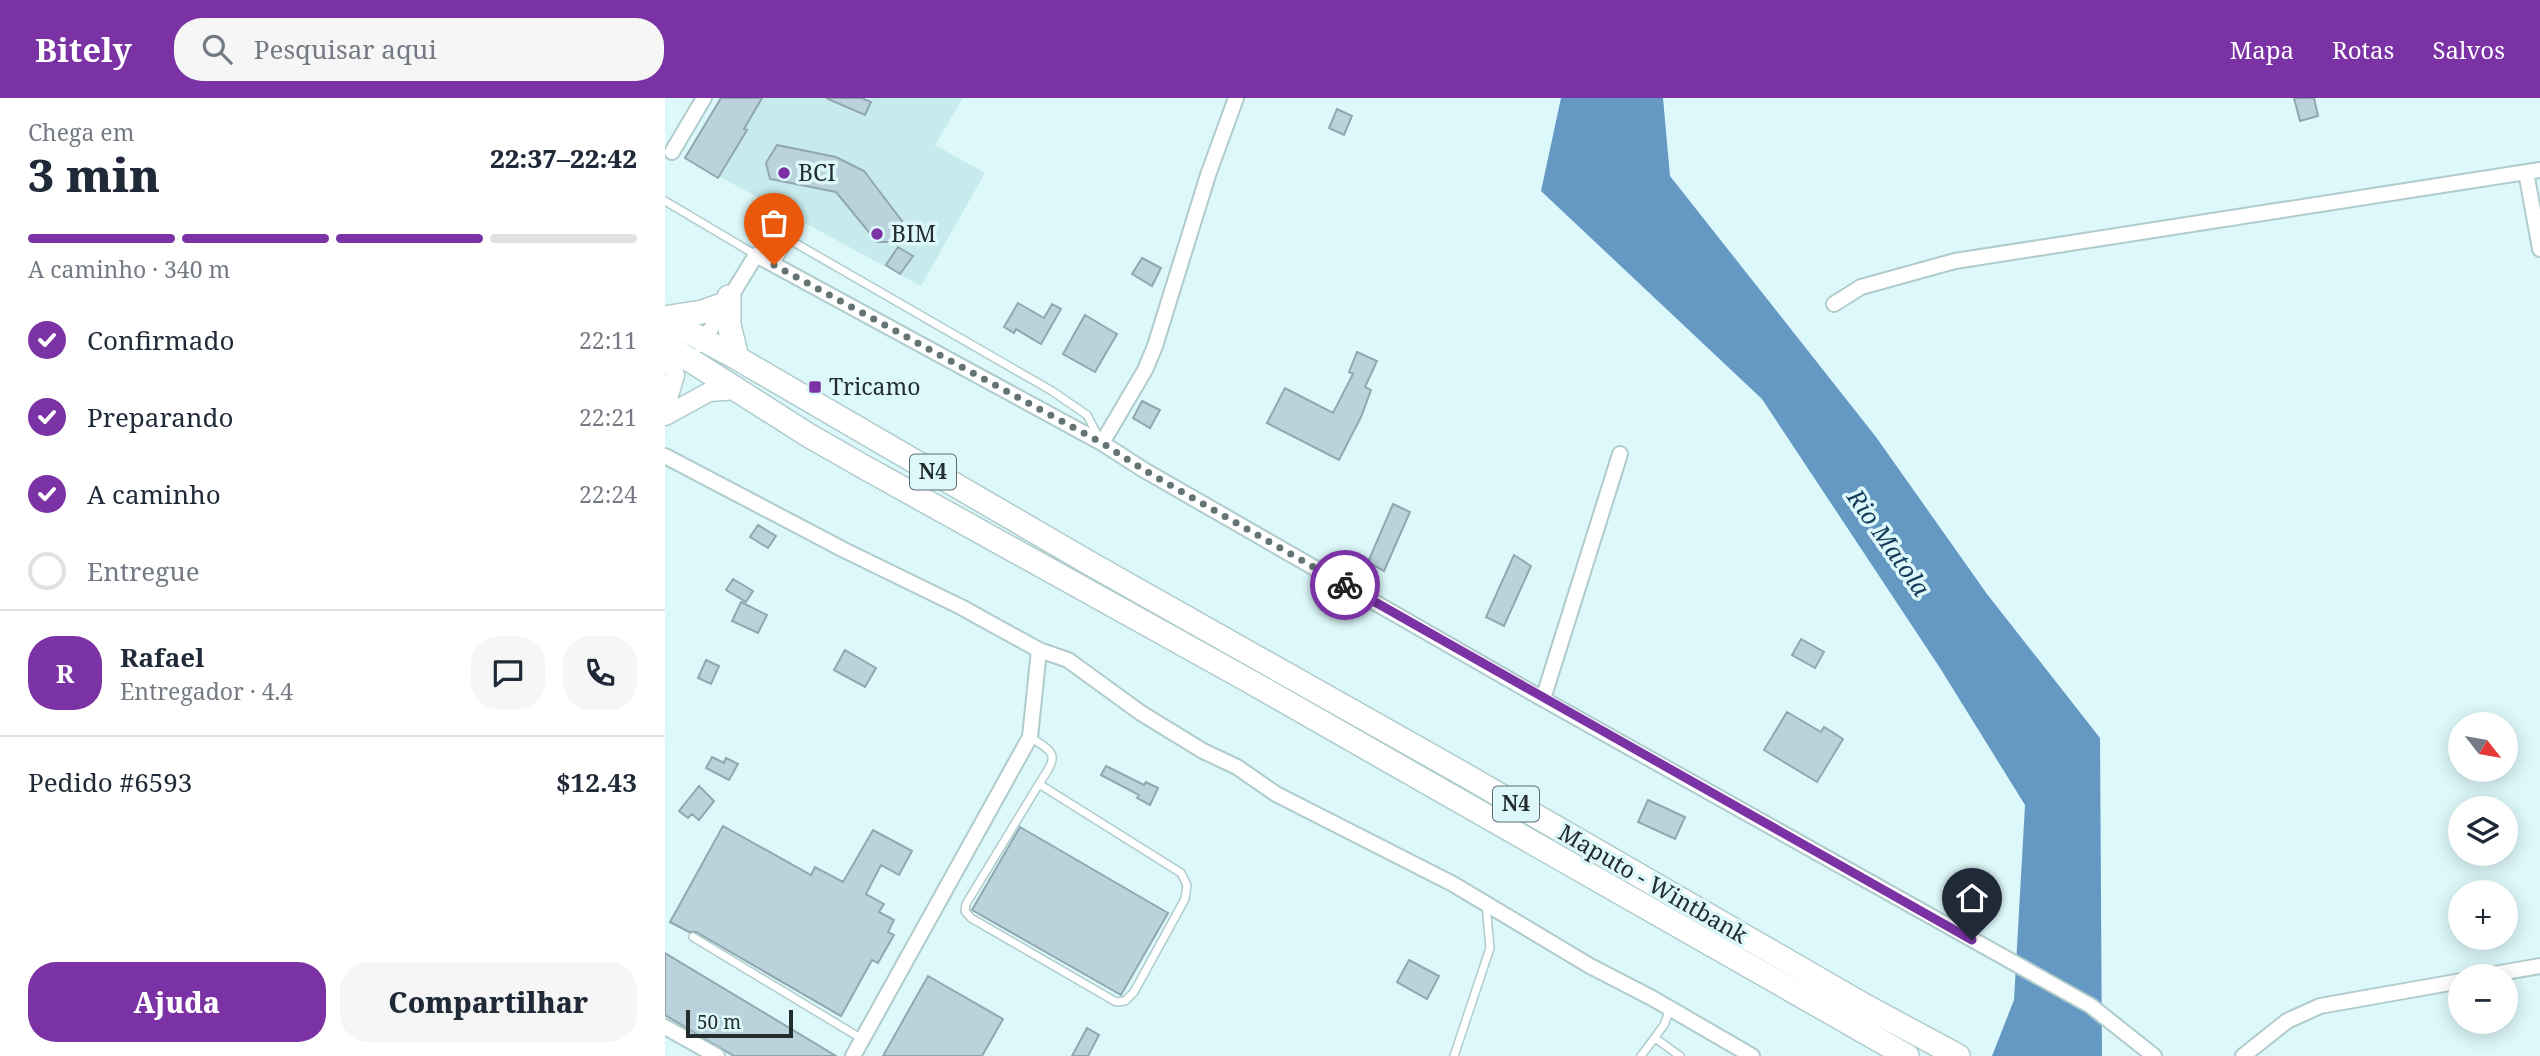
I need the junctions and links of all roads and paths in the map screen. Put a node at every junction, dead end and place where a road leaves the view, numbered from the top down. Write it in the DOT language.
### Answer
graph roads {
  1 [pos="704,98"];
  2 [pos="1236,98"];
  3 [pos="672,152"];
  4 [pos="2533,171"];
  5 [pos="665,201"];
  6 [pos="2540,249"];
  7 [pos="756,256"];
  8 [pos="774,265"];
  9 [pos="727,301"];
  10 [pos="1834,304"];
  11 [pos="665,318"];
  12 [pos="705,340"];
  13 [pos="665,344"];
  14 [pos="737,358"];
  15 [pos="691,361"];
  16 [pos="737,390"];
  17 [pos="665,410"];
  18 [pos="665,416"];
  19 [pos="1102,443"];
  20 [pos="1620,454"];
  21 [pos="665,456"];
  22 [pos="1039,650"];
  23 [pos="1543,699"];
  24 [pos="1030,737"];
  25 [pos="1039,784"];
  26 [pos="1486,904"];
  27 [pos="693,937"];
  28 [pos="2540,966"];
  29 [pos="2518,970"];
  30 [pos="2448,983"];
  31 [pos="1670,1009"];
  32 [pos="665,1027"];
  33 [pos="862,1040"];
  34 [pos="1652,1042"];
  35 [pos="717,1056"];
  36 [pos="853,1056"];
  37 [pos="1454,1056"];
  38 [pos="1641,1056"];
  39 [pos="1649,1056"];
  40 [pos="1680,1056"];
  41 [pos="1752,1056"];
  42 [pos="1907,1056"];
  43 [pos="1958,1056"];
  44 [pos="2154,1056"];
  45 [pos="2243,1056"];
  1 -- 3 [label="street"];
  2 -- 19 [label="street"];
  4 -- 6 [label="street"];
  4 -- 10 [label="street"];
  5 -- 7 [label="lane"];
  7 -- 8 [label="street"];
  7 -- 9 [label="street"];
  8 -- 19 [label="street"];
  8 -- 19 [label="lane"];
  9 -- 11 [label="highway"];
  9 -- 12 [label="street"];
  9 -- 14 [label="highway"];
  11 -- 12 [label="highway, N4"];
  12 -- 14 [label="highway, N4"];
  12 -- 15 [label="street"];
  13 -- 15 [label="highway, N4"];
  13 -- 17 [label="street"];
  14 -- 43 [label="highway, Maputo - Wintbank / N4"];
  15 -- 16 [label="highway, N4"];
  16 -- 18 [label="street"];
  16 -- 42 [label="highway, Maputo - Wintbank / N4"];
  19 -- 23 [label="street"];
  20 -- 23 [label="street"];
  21 -- 22 [label="street"];
  22 -- 24 [label="street"];
  22 -- 26 [label="street"];
  23 -- 44 [label="street"];
  24 -- 25 [label="lane"];
  24 -- 33 [label="street"];
  25 -- 25 [label="lane"];
  26 -- 31 [label="street"];
  26 -- 37 [label="lane"];
  27 -- 33 [label="lane"];
  28 -- 29 [label="street"];
  30 -- 45 [label="street"];
  31 -- 34 [label="lane"];
  31 -- 41 [label="street"];
  32 -- 35 [label="street"];
  33 -- 36 [label="street"];
  34 -- 38 [label="lane"];
  34 -- 39 [label="lane"];
  34 -- 40 [label="lane"];
}
